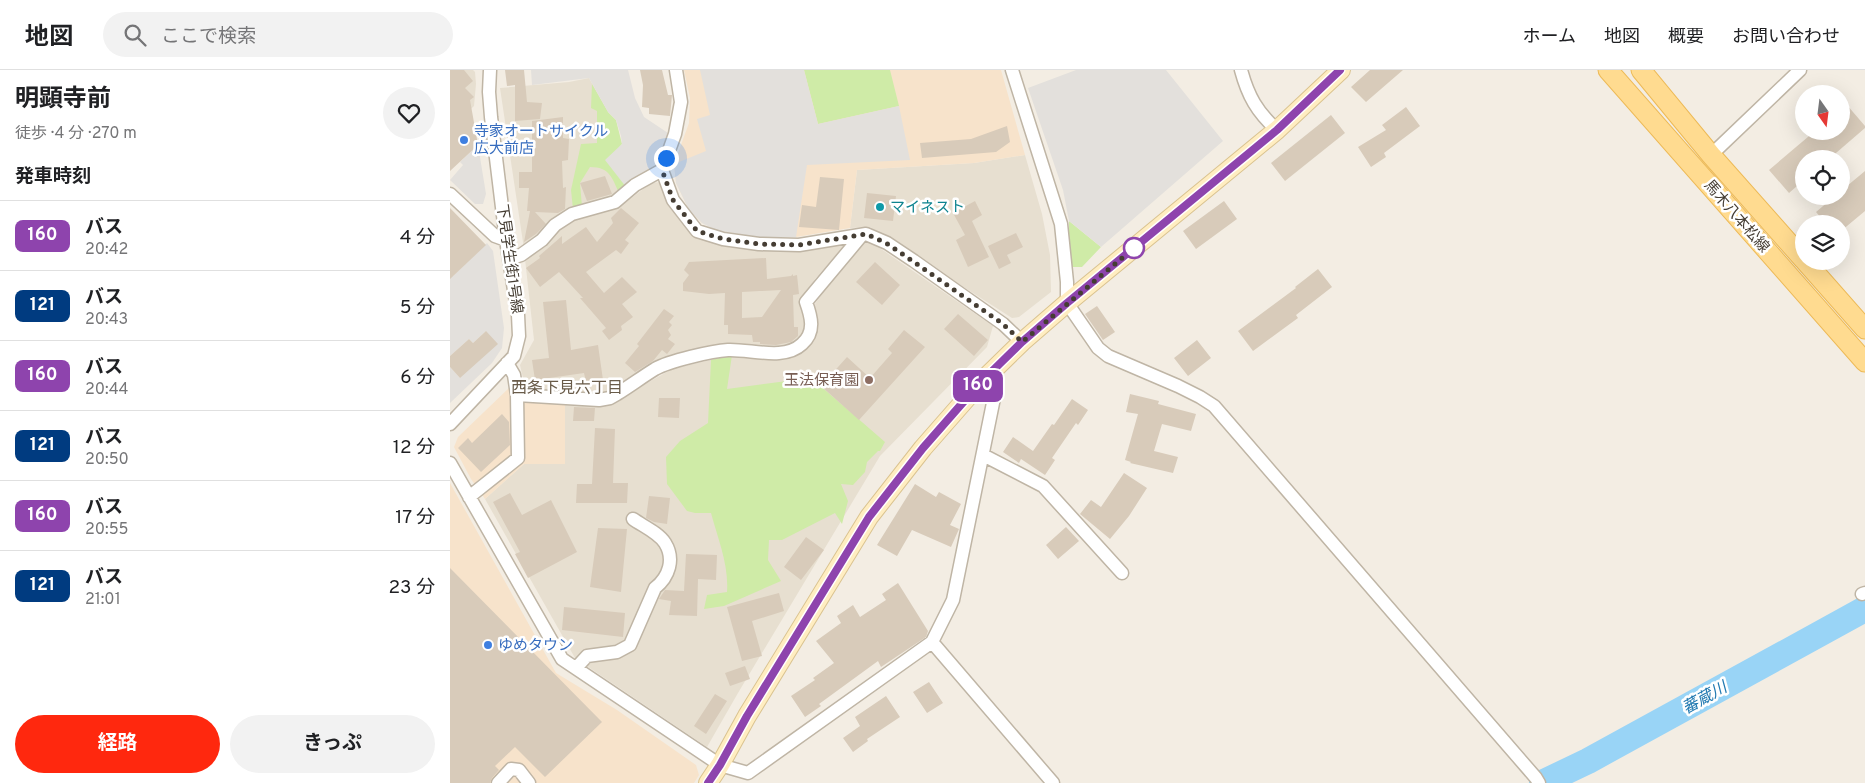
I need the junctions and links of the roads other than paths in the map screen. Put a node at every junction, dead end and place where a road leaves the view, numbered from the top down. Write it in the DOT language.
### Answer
graph roads {
  1 [pos="490,70"];
  2 [pos="676,70"];
  3 [pos="1012,70"];
  4 [pos="1241,70"];
  5 [pos="1340,70"];
  6 [pos="1608,70"];
  7 [pos="1641,70"];
  8 [pos="1800,70"];
  9 [pos="1277,130"];
  10 [pos="1711,155"];
  11 [pos="662,170"];
  12 [pos="450,194"];
  13 [pos="862,235"];
  14 [pos="506,240"];
  15 [pos="1795,250"];
  16 [pos="509,260"];
  17 [pos="1813,270"];
  18 [pos="1067,303"];
  19 [pos="1865,329"];
  20 [pos="1022,342"];
  21 [pos="1865,362"];
  22 [pos="507,363"];
  23 [pos="980,383"];
  24 [pos="517,395"];
  25 [pos="450,424"];
  26 [pos="983,455"];
  27 [pos="450,463"];
  28 [pos="469,497"];
  29 [pos="633,519"];
  30 [pos="1122,573"];
  31 [pos="932,642"];
  32 [pos="576,668"];
  33 [pos="720,765"];
  34 [pos="1538,780"];
  35 [pos="498,783"];
  36 [pos="529,783"];
  37 [pos="708,783"];
  38 [pos="1053,783"];
  1 -- 14 [label="street, 下見学生街1号線"];
  2 -- 11 [label="street"];
  3 -- 18 [label="street"];
  4 -- 9 [label="street"];
  5 -- 9 [label="main road"];
  6 -- 21 [label="main road, 馬木八本松線"];
  7 -- 10 [label="main road, 馬木八本松線"];
  8 -- 10 [label="street"];
  9 -- 18 [label="main road"];
  10 -- 15 [label="main road, 馬木八本松線"];
  11 -- 13 [label="street"];
  11 -- 16 [label="street"];
  12 -- 14 [label="street"];
  13 -- 20 [label="street"];
  13 -- 24 [label="street"];
  14 -- 16 [label="street, 下見学生街1号線"];
  16 -- 22 [label="street, 下見学生街1号線"];
  17 -- 19 [label="main road, 馬木八本松線"];
  18 -- 20 [label="main road"];
  18 -- 34 [label="street"];
  20 -- 23 [label="main road"];
  22 -- 24 [label="street"];
  22 -- 25 [label="street, 下見学生街1号線"];
  23 -- 26 [label="street"];
  23 -- 33 [label="main road"];
  24 -- 28 [label="street"];
  26 -- 30 [label="street"];
  26 -- 31 [label="street"];
  27 -- 28 [label="street"];
  28 -- 32 [label="street"];
  29 -- 32 [label="street"];
  31 -- 33 [label="street"];
  31 -- 38 [label="street"];
  32 -- 33 [label="street"];
  33 -- 37 [label="main road"];
  35 -- 36 [label="street"];
}
